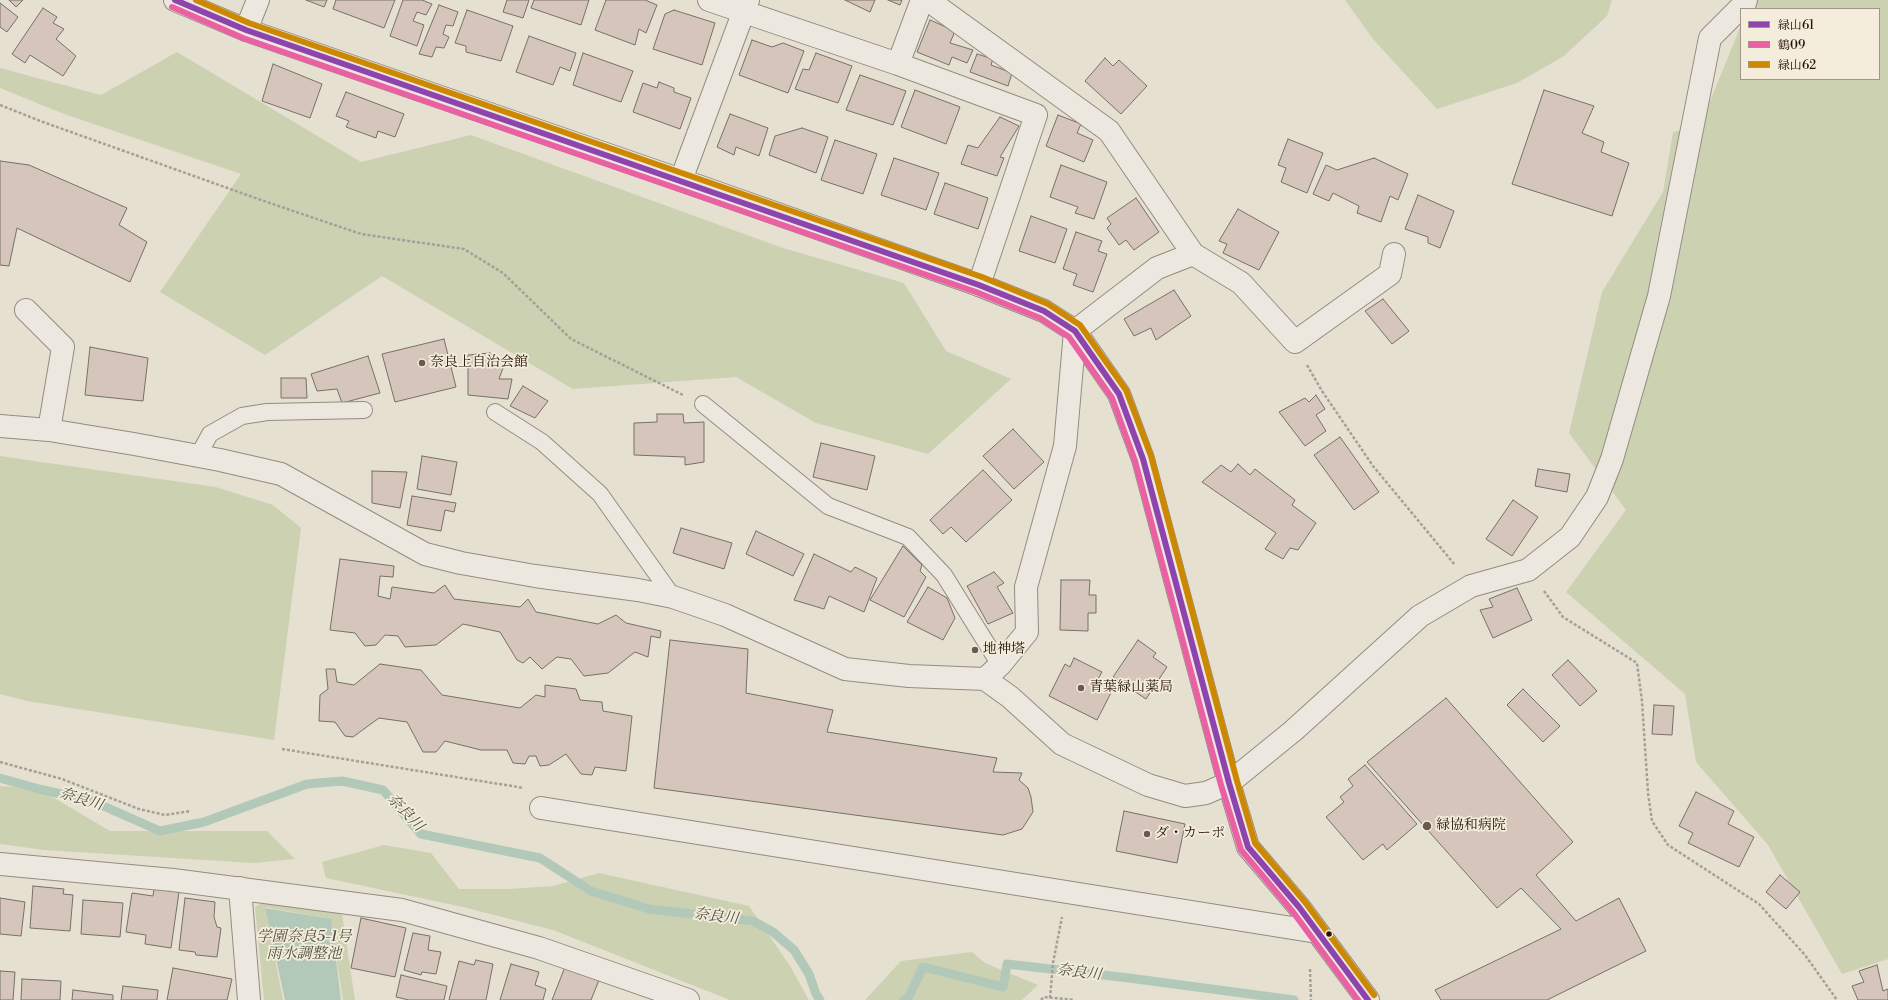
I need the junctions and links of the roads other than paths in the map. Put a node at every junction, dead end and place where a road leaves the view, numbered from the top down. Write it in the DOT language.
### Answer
graph roads {
  1 [pos="175,0"];
  2 [pos="258,0"];
  3 [pos="710,0"];
  4 [pos="922,0"];
  5 [pos="928,0"];
  6 [pos="1746,0"];
  7 [pos="746,6"];
  8 [pos="246,30"];
  9 [pos="898,64"];
  10 [pos="681,180"];
  11 [pos="1193,254"];
  12 [pos="1394,254"];
  13 [pos="979,285"];
  14 [pos="26,310"];
  15 [pos="1075,331"];
  16 [pos="703,404"];
  17 [pos="364,410"];
  18 [pos="495,412"];
  19 [pos="0,426"];
  20 [pos="49,430"];
  21 [pos="198,456"];
  22 [pos="673,597"];
  23 [pos="992,672"];
  24 [pos="1229,783"];
  25 [pos="541,808"];
  26 [pos="0,864"];
  27 [pos="240,888"];
  28 [pos="1317,932"];
  29 [pos="249,1000"];
  30 [pos="688,1000"];
  31 [pos="1368,1000"];
  1 -- 8 [label="street"];
  2 -- 8 [label="street"];
  3 -- 7 [label="street"];
  4 -- 9 [label="street"];
  5 -- 11 [label="street"];
  6 -- 24 [label="street"];
  7 -- 9 [label="street"];
  7 -- 10 [label="street"];
  8 -- 10 [label="street"];
  9 -- 13 [label="street"];
  10 -- 13 [label="street"];
  11 -- 12 [label="street"];
  11 -- 15 [label="street"];
  13 -- 15 [label="street"];
  14 -- 20 [label="street"];
  15 -- 23 [label="street"];
  15 -- 24 [label="street"];
  16 -- 23 [label="lane"];
  17 -- 21 [label="lane"];
  18 -- 22 [label="lane"];
  19 -- 20 [label="street"];
  20 -- 21 [label="street"];
  21 -- 22 [label="street"];
  22 -- 23 [label="street"];
  23 -- 24 [label="street"];
  24 -- 28 [label="street"];
  25 -- 28 [label="street"];
  26 -- 27 [label="street"];
  27 -- 29 [label="street"];
  27 -- 30 [label="street"];
  28 -- 31 [label="street"];
}
